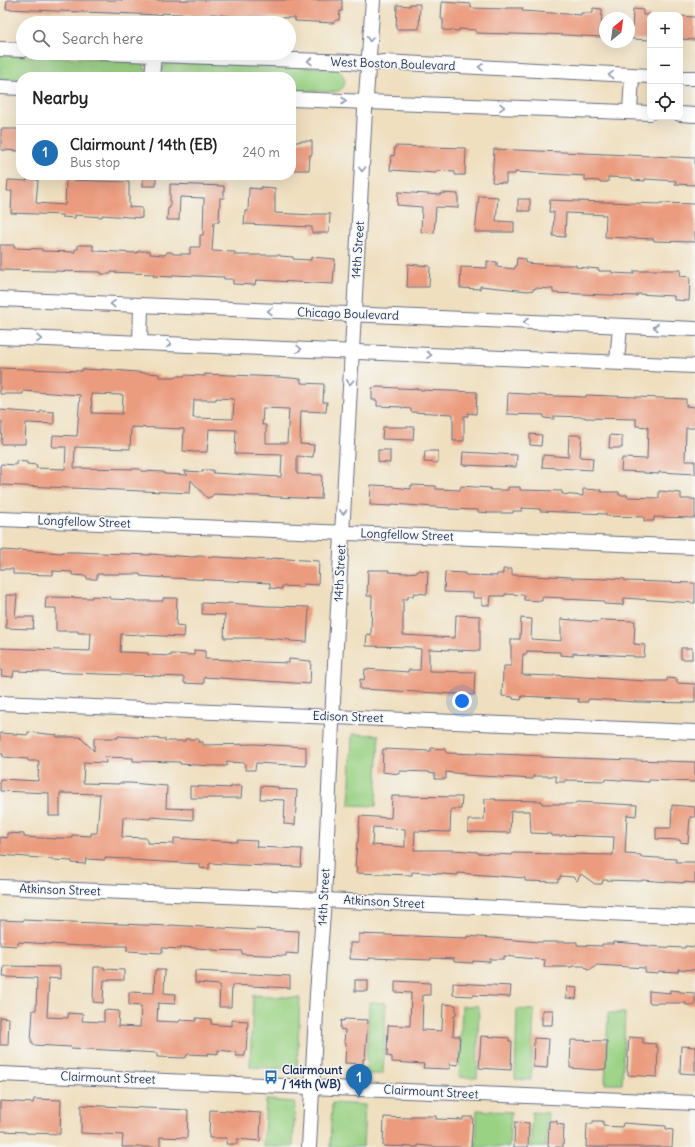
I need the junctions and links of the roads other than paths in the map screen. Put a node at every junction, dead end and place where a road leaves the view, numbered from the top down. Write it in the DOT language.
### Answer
graph roads {
  1 [pos="373,0"];
  2 [pos="0,49"];
  3 [pos="16,50"];
  4 [pos="154,60"];
  5 [pos="295,60"];
  6 [pos="368,64"];
  7 [pos="152,72"];
  8 [pos="632,76"];
  9 [pos="647,76"];
  10 [pos="683,78"];
  11 [pos="695,78"];
  12 [pos="0,87"];
  13 [pos="16,88"];
  14 [pos="296,99"];
  15 [pos="366,102"];
  16 [pos="630,112"];
  17 [pos="647,113"];
  18 [pos="683,114"];
  19 [pos="695,115"];
  20 [pos="0,299"];
  21 [pos="141,306"];
  22 [pos="354,314"];
  23 [pos="620,326"];
  24 [pos="695,329"];
  25 [pos="0,337"];
  26 [pos="140,343"];
  27 [pos="352,352"];
  28 [pos="617,362"];
  29 [pos="695,366"];
  30 [pos="0,519"];
  31 [pos="342,532"];
  32 [pos="695,547"];
  33 [pos="0,703"];
  34 [pos="332,716"];
  35 [pos="695,732"];
  36 [pos="0,887"];
  37 [pos="324,900"];
  38 [pos="695,916"];
  39 [pos="0,1074"];
  40 [pos="313,1086"];
  41 [pos="695,1103"];
  42 [pos="310,1147"];
  1 -- 6 [label="street, 14th Street, one-way"];
  2 -- 3 [label="street"];
  4 -- 7 [label="street"];
  6 -- 5 [label="street, West Boston Boulevard, one-way"];
  8 -- 6 [label="street, West Boston Boulevard, one-way"];
  6 -- 15 [label="street, 14th Street"];
  8 -- 9 [label="street, West Boston Boulevard"];
  8 -- 16 [label="street"];
  10 -- 11 [label="street"];
  12 -- 13 [label="street"];
  14 -- 15 [label="street, one-way"];
  15 -- 16 [label="street, one-way"];
  15 -- 22 [label="street, 14th Street, one-way"];
  16 -- 17 [label="street"];
  18 -- 19 [label="street"];
  21 -- 20 [label="street, Chicago Boulevard, one-way"];
  22 -- 21 [label="street, Chicago Boulevard, one-way"];
  21 -- 26 [label="street"];
  23 -- 22 [label="street, Chicago Boulevard, one-way"];
  22 -- 27 [label="street, 14th Street"];
  24 -- 23 [label="street, Chicago Boulevard, one-way"];
  23 -- 28 [label="street"];
  25 -- 26 [label="street, one-way"];
  26 -- 27 [label="street, one-way"];
  27 -- 28 [label="street, one-way"];
  27 -- 31 [label="street, 14th Street, one-way"];
  28 -- 29 [label="street"];
  30 -- 31 [label="street, Longfellow Street"];
  31 -- 32 [label="street, Longfellow Street"];
  31 -- 34 [label="street, 14th Street"];
  33 -- 34 [label="street, Edison Street"];
  34 -- 35 [label="street, Edison Street"];
  34 -- 37 [label="street, 14th Street"];
  36 -- 37 [label="street, Atkinson Street"];
  37 -- 38 [label="street, Atkinson Street"];
  37 -- 40 [label="street, 14th Street"];
  39 -- 40 [label="street, Clairmount Street"];
  40 -- 41 [label="street, Clairmount Street"];
  40 -- 42 [label="street, 14th Street"];
}
